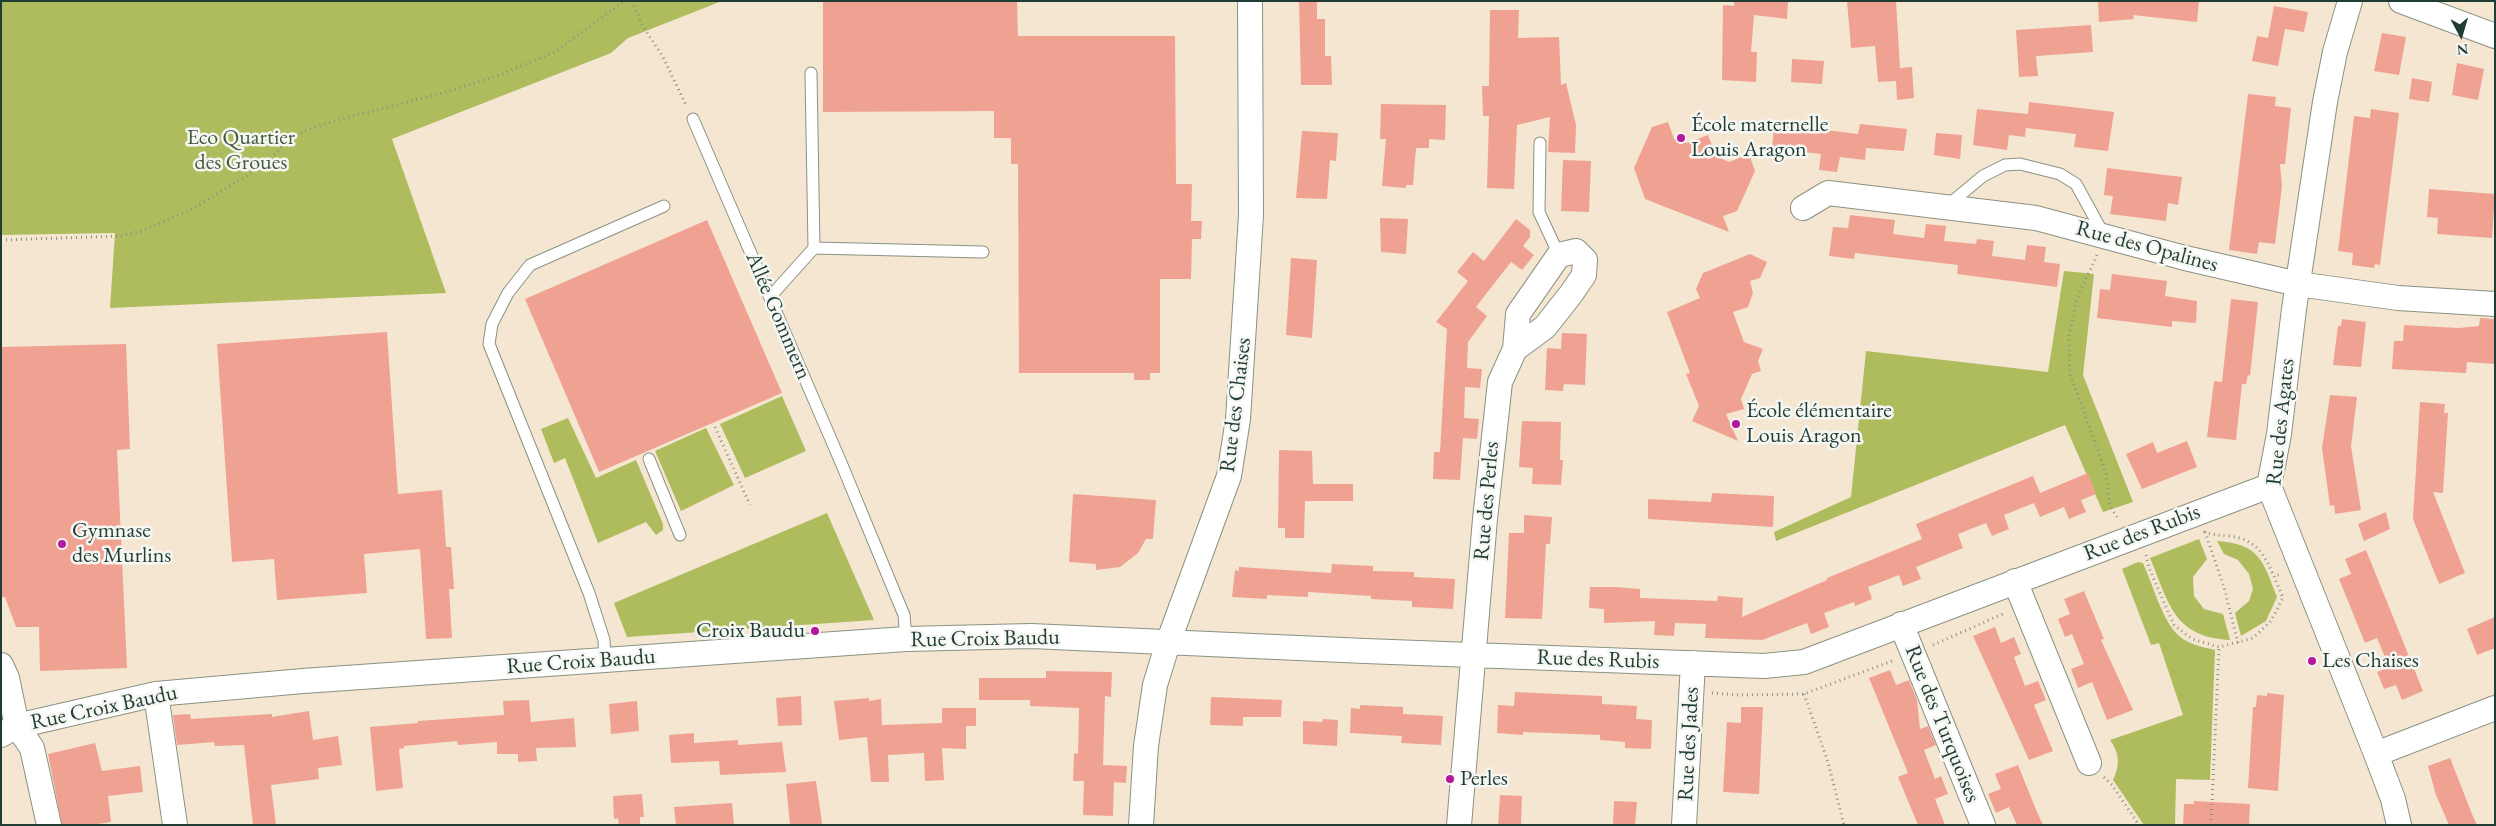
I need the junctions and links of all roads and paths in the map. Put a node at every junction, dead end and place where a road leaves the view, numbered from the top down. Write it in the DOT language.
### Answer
graph roads {
  1 [pos="624,1"];
  2 [pos="632,1"];
  3 [pos="1250,1"];
  4 [pos="2350,1"];
  5 [pos="2400,1"];
  6 [pos="2495,36"];
  7 [pos="811,73"];
  8 [pos="693,119"];
  9 [pos="1540,143"];
  10 [pos="664,206"];
  11 [pos="1946,206"];
  12 [pos="1803,208"];
  13 [pos="2104,235"];
  14 [pos="1,240"];
  15 [pos="814,248"];
  16 [pos="983,252"];
  17 [pos="1559,255"];
  18 [pos="2298,284"];
  19 [pos="770,297"];
  20 [pos="2495,304"];
  21 [pos="1515,350"];
  22 [pos="714,427"];
  23 [pos="649,459"];
  24 [pos="2270,486"];
  25 [pos="750,505"];
  26 [pos="2123,522"];
  27 [pos="2203,526"];
  28 [pos="2205,532"];
  29 [pos="680,535"];
  30 [pos="2196,535"];
  31 [pos="2154,552"];
  32 [pos="2301,567"];
  33 [pos="2274,576"];
  34 [pos="2014,581"];
  35 [pos="1901,624"];
  36 [pos="906,639"];
  37 [pos="1168,643"];
  38 [pos="2238,643"];
  39 [pos="2220,646"];
  40 [pos="1473,655"];
  41 [pos="605,660"];
  42 [pos="1693,663"];
  43 [pos="3,675"];
  44 [pos="156,694"];
  45 [pos="1804,694"];
  46 [pos="2495,708"];
  47 [pos="9,730"];
  48 [pos="2376,754"];
  49 [pos="2089,763"];
  50 [pos="49,825"];
  51 [pos="175,825"];
  52 [pos="1141,825"];
  53 [pos="1459,825"];
  54 [pos="1684,825"];
  55 [pos="1844,825"];
  56 [pos="1983,825"];
  57 [pos="2139,825"];
  58 [pos="2211,825"];
  59 [pos="2399,825"];
  1 -- 14 [label="path"];
  2 -- 8 [label="path"];
  3 -- 37 [label="street, Rue des Chaises"];
  4 -- 18 [label="street, Rue des Agates"];
  5 -- 6 [label="street"];
  7 -- 15 [label="lane"];
  8 -- 19 [label="lane, Allée Gommern"];
  9 -- 17 [label="lane"];
  10 -- 41 [label="lane"];
  11 -- 12 [label="street, Rue des Opalines"];
  11 -- 13 [label="street, Rue des Opalines"];
  11 -- 13 [label="lane"];
  13 -- 18 [label="street, Rue des Opalines"];
  13 -- 26 [label="path"];
  15 -- 16 [label="lane"];
  15 -- 19 [label="lane"];
  17 -- 21 [label="street, Rue des Perles"];
  17 -- 21 [label="street, Rue des Perles"];
  18 -- 20 [label="street, Rue des Opalines"];
  18 -- 24 [label="street, Rue des Agates"];
  19 -- 36 [label="lane, Allée Gommern"];
  21 -- 40 [label="street, Rue des Perles"];
  22 -- 25 [label="path"];
  23 -- 29 [label="lane"];
  24 -- 32 [label="street, Rue des Agates"];
  24 -- 34 [label="street, Rue des Rubis"];
  27 -- 28 [label="path"];
  28 -- 30 [label="path"];
  28 -- 33 [label="path"];
  28 -- 38 [label="path"];
  31 -- 39 [label="path"];
  32 -- 33 [label="path"];
  32 -- 48 [label="street, Rue des Agates"];
  33 -- 38 [label="path"];
  34 -- 35 [label="street, Rue des Rubis"];
  34 -- 49 [label="street"];
  35 -- 42 [label="street, Rue des Rubis"];
  35 -- 56 [label="street, Rue des Turquoises"];
  36 -- 37 [label="street, Rue Croix Baudu"];
  36 -- 41 [label="street, Rue Croix Baudu"];
  37 -- 40 [label="street, Rue des Rubis"];
  37 -- 52 [label="street, Rue des Chaises"];
  38 -- 39 [label="path"];
  39 -- 58 [label="path"];
  40 -- 42 [label="street, Rue des Rubis"];
  40 -- 53 [label="street, Rue des Perles"];
  41 -- 44 [label="street, Rue Croix Baudu"];
  42 -- 54 [label="street, Rue des Jades"];
  43 -- 47 [label="street"];
  44 -- 47 [label="street, Rue Croix Baudu"];
  44 -- 51 [label="street"];
  45 -- 55 [label="path"];
  46 -- 48 [label="street"];
  47 -- 50 [label="street"];
  48 -- 59 [label="street, Rue des Agates"];
  49 -- 57 [label="path"];
}
